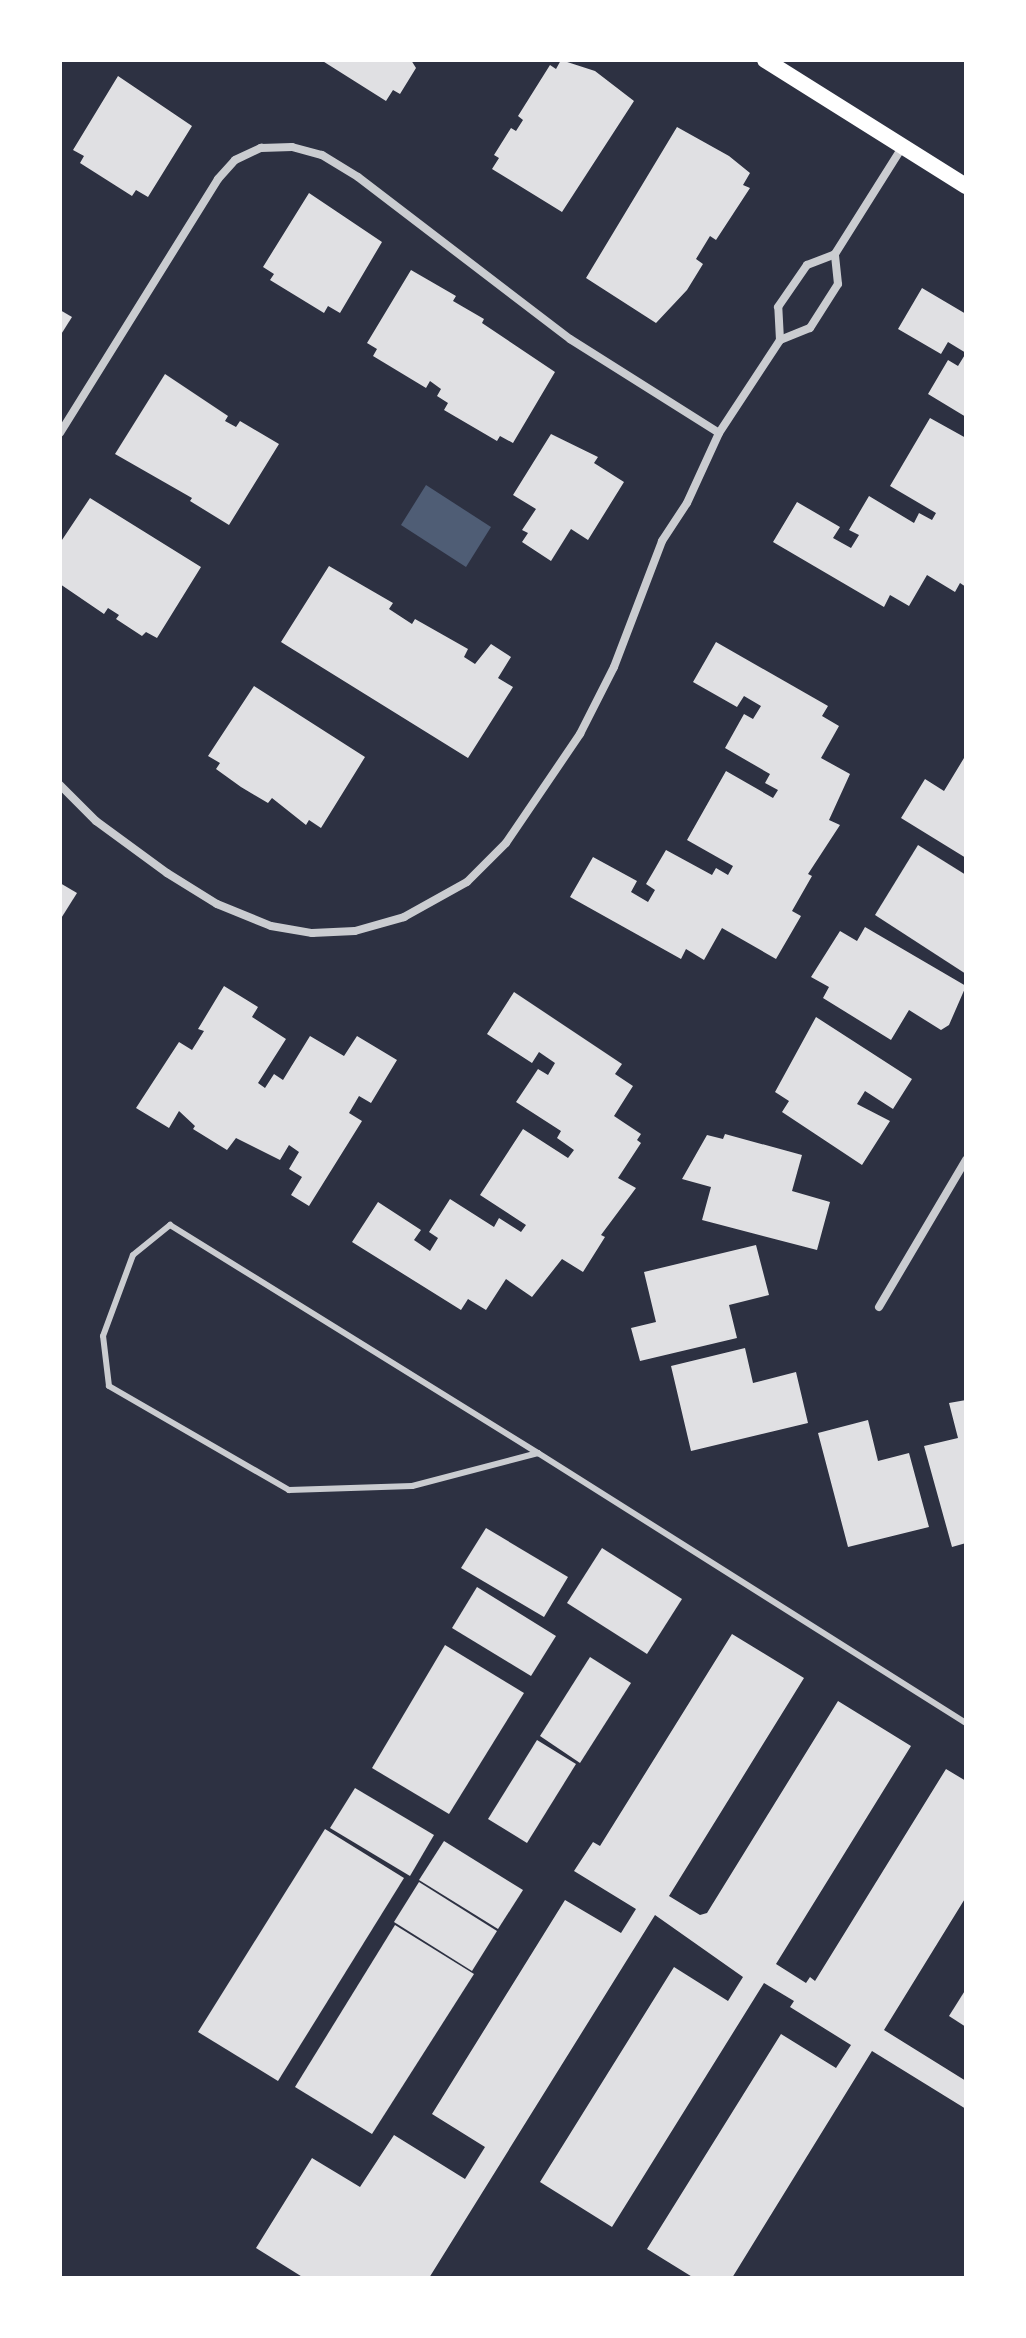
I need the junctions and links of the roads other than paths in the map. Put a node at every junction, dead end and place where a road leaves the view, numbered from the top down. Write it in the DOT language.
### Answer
graph roads {
  1 [pos="765,60"];
  2 [pos="903,146"];
  3 [pos="966,186"];
  4 [pos="835,254"];
  5 [pos="780,340"];
  6 [pos="60,433"];
  7 [pos="719,433"];
  8 [pos="60,785"];
  9 [pos="966,1160"];
  10 [pos="957,1175"];
  11 [pos="966,1181"];
  12 [pos="879,1307"];
  13 [pos="538,1453"];
  14 [pos="966,1723"];
  1 -- 2 [label="main road"];
  2 -- 3 [label="main road"];
  2 -- 4 [label="street"];
  4 -- 5 [label="street"];
  4 -- 5 [label="street"];
  5 -- 7 [label="street"];
  6 -- 7 [label="street"];
  7 -- 8 [label="street"];
  9 -- 10 [label="street"];
  10 -- 11 [label="street"];
  10 -- 12 [label="street"];
  13 -- 13 [label="lane"];
  13 -- 14 [label="lane"];
}
